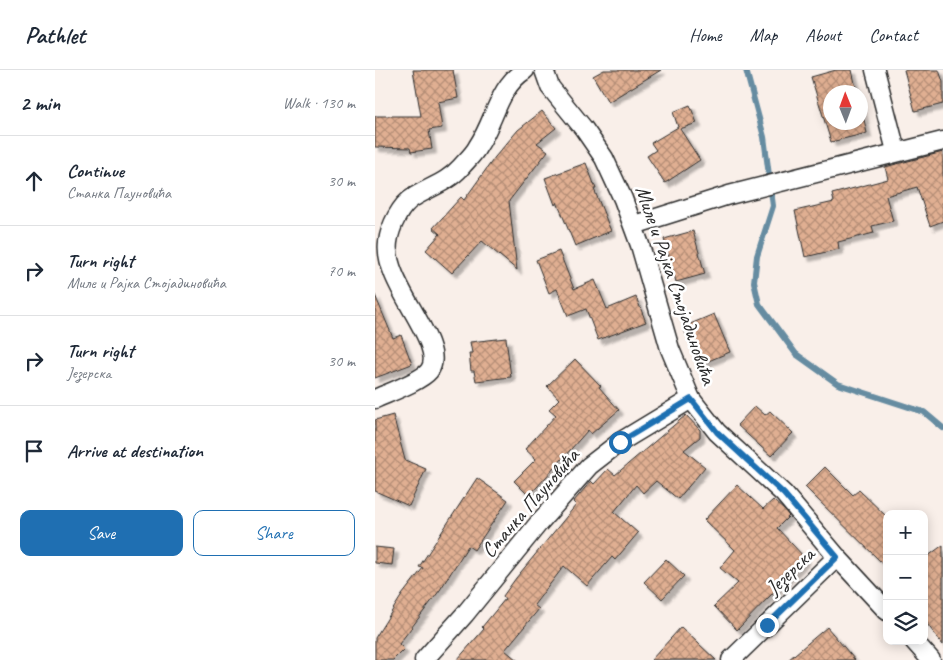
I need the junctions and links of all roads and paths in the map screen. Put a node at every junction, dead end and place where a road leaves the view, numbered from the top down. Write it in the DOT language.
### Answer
graph roads {
  1 [pos="525,70"];
  2 [pos="544,70"];
  3 [pos="875,70"];
  4 [pos="943,141"];
  5 [pos="895,151"];
  6 [pos="634,225"];
  7 [pos="375,399"];
  8 [pos="691,399"];
  9 [pos="837,557"];
  10 [pos="883,607"];
  11 [pos="918,645"];
  12 [pos="424,660"];
  13 [pos="731,660"];
  14 [pos="931,660"];
  1 -- 7 [label="street"];
  2 -- 6 [label="street, Миле и Рајка Стојадиновића"];
  3 -- 5 [label="street"];
  4 -- 5 [label="street"];
  5 -- 6 [label="street"];
  6 -- 8 [label="street, Миле и Рајка Стојадиновића"];
  8 -- 9 [label="street, Миле и Рајка Стојадиновића"];
  8 -- 12 [label="street, Станка Пауновића"];
  9 -- 10 [label="street, Миле и Рајка Стојадиновића"];
  9 -- 13 [label="street, Језерска"];
  11 -- 14 [label="street"];
}
